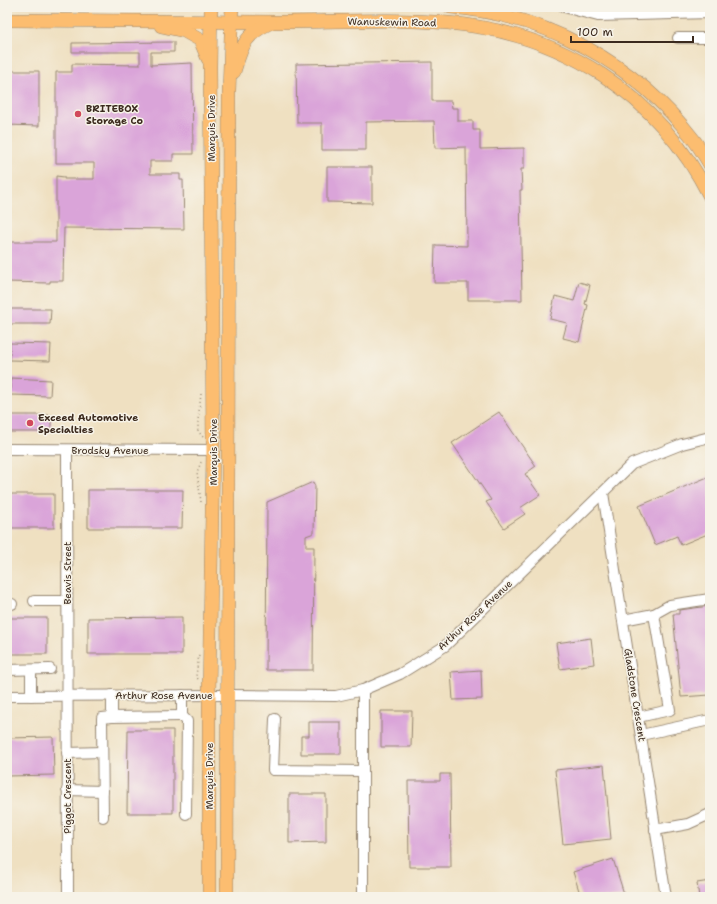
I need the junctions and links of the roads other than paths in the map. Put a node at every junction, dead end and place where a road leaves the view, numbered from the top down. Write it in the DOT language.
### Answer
graph roads {
  1 [pos="211,7"];
  2 [pos="232,7"];
  3 [pos="450,7"];
  4 [pos="564,7"];
  5 [pos="710,13"];
  6 [pos="7,20"];
  7 [pos="139,20"];
  8 [pos="211,21"];
  9 [pos="231,21"];
  10 [pos="273,22"];
  11 [pos="678,38"];
  12 [pos="710,38"];
  13 [pos="210,66"];
  14 [pos="229,91"];
  15 [pos="710,165"];
  16 [pos="710,197"];
  17 [pos="710,437"];
  18 [pos="7,450"];
  19 [pos="67,450"];
  20 [pos="213,450"];
  21 [pos="603,493"];
  22 [pos="710,598"];
  23 [pos="34,601"];
  24 [pos="67,601"];
  25 [pos="654,614"];
  26 [pos="623,620"];
  27 [pos="50,669"];
  28 [pos="7,670"];
  29 [pos="31,670"];
  30 [pos="363,690"];
  31 [pos="112,695"];
  32 [pos="182,695"];
  33 [pos="209,695"];
  34 [pos="228,695"];
  35 [pos="7,696"];
  36 [pos="31,696"];
  37 [pos="67,696"];
  38 [pos="182,716"];
  39 [pos="112,717"];
  40 [pos="638,717"];
  41 [pos="275,719"];
  42 [pos="710,720"];
  43 [pos="641,735"];
  44 [pos="102,752"];
  45 [pos="67,753"];
  46 [pos="363,771"];
  47 [pos="67,790"];
  48 [pos="103,791"];
  49 [pos="186,814"];
  50 [pos="710,814"];
  51 [pos="103,817"];
  52 [pos="656,830"];
  53 [pos="68,897"];
  54 [pos="209,897"];
  55 [pos="227,897"];
  56 [pos="363,897"];
  57 [pos="666,897"];
  1 -- 8 [label="main road, Marquis Drive"];
  2 -- 9 [label="main road, Marquis Drive"];
  3 -- 15 [label="main road"];
  4 -- 5 [label="street"];
  6 -- 7 [label="main road, Wanuskewin Road"];
  7 -- 8 [label="main road, Wanuskewin Road"];
  7 -- 13 [label="main road"];
  8 -- 9 [label="main road, Wanuskewin Road"];
  8 -- 13 [label="main road, Marquis Drive"];
  9 -- 10 [label="main road, Wanuskewin Road"];
  9 -- 14 [label="main road, Marquis Drive"];
  10 -- 14 [label="main road"];
  10 -- 16 [label="main road, Wanuskewin Road"];
  11 -- 12 [label="street"];
  13 -- 20 [label="main road, Marquis Drive"];
  14 -- 34 [label="main road, Marquis Drive"];
  17 -- 21 [label="street, Arthur Rose Avenue"];
  18 -- 19 [label="street, Brodsky Avenue"];
  19 -- 20 [label="street, Brodsky Avenue"];
  19 -- 24 [label="street, Beavis Street"];
  20 -- 33 [label="main road, Marquis Drive"];
  21 -- 26 [label="street, Gladstone Crescent"];
  21 -- 30 [label="street, Arthur Rose Avenue"];
  22 -- 25 [label="street"];
  23 -- 24 [label="street"];
  24 -- 37 [label="street, Beavis Street"];
  25 -- 26 [label="street"];
  25 -- 40 [label="street"];
  26 -- 40 [label="street, Gladstone Crescent"];
  27 -- 29 [label="street"];
  28 -- 29 [label="street"];
  29 -- 36 [label="street"];
  30 -- 34 [label="street, Arthur Rose Avenue"];
  30 -- 46 [label="street"];
  31 -- 32 [label="street, Arthur Rose Avenue"];
  31 -- 37 [label="street, Arthur Rose Avenue"];
  31 -- 39 [label="street"];
  32 -- 33 [label="street, Arthur Rose Avenue"];
  32 -- 38 [label="street"];
  33 -- 34 [label="street, Arthur Rose Avenue"];
  33 -- 54 [label="main road, Marquis Drive"];
  34 -- 55 [label="main road, Marquis Drive"];
  35 -- 36 [label="street, Arthur Rose Avenue"];
  36 -- 37 [label="street, Arthur Rose Avenue"];
  37 -- 45 [label="street, Piggot Crescent"];
  38 -- 39 [label="street"];
  38 -- 49 [label="street"];
  39 -- 44 [label="street"];
  40 -- 43 [label="street, Gladstone Crescent"];
  41 -- 46 [label="street"];
  42 -- 43 [label="street"];
  43 -- 52 [label="street, Gladstone Crescent"];
  44 -- 45 [label="street"];
  44 -- 48 [label="street"];
  45 -- 47 [label="street, Piggot Crescent"];
  46 -- 56 [label="street"];
  47 -- 48 [label="street"];
  47 -- 53 [label="street, Piggot Crescent"];
  48 -- 51 [label="street"];
  50 -- 52 [label="street"];
  52 -- 57 [label="street, Gladstone Crescent"];
}
